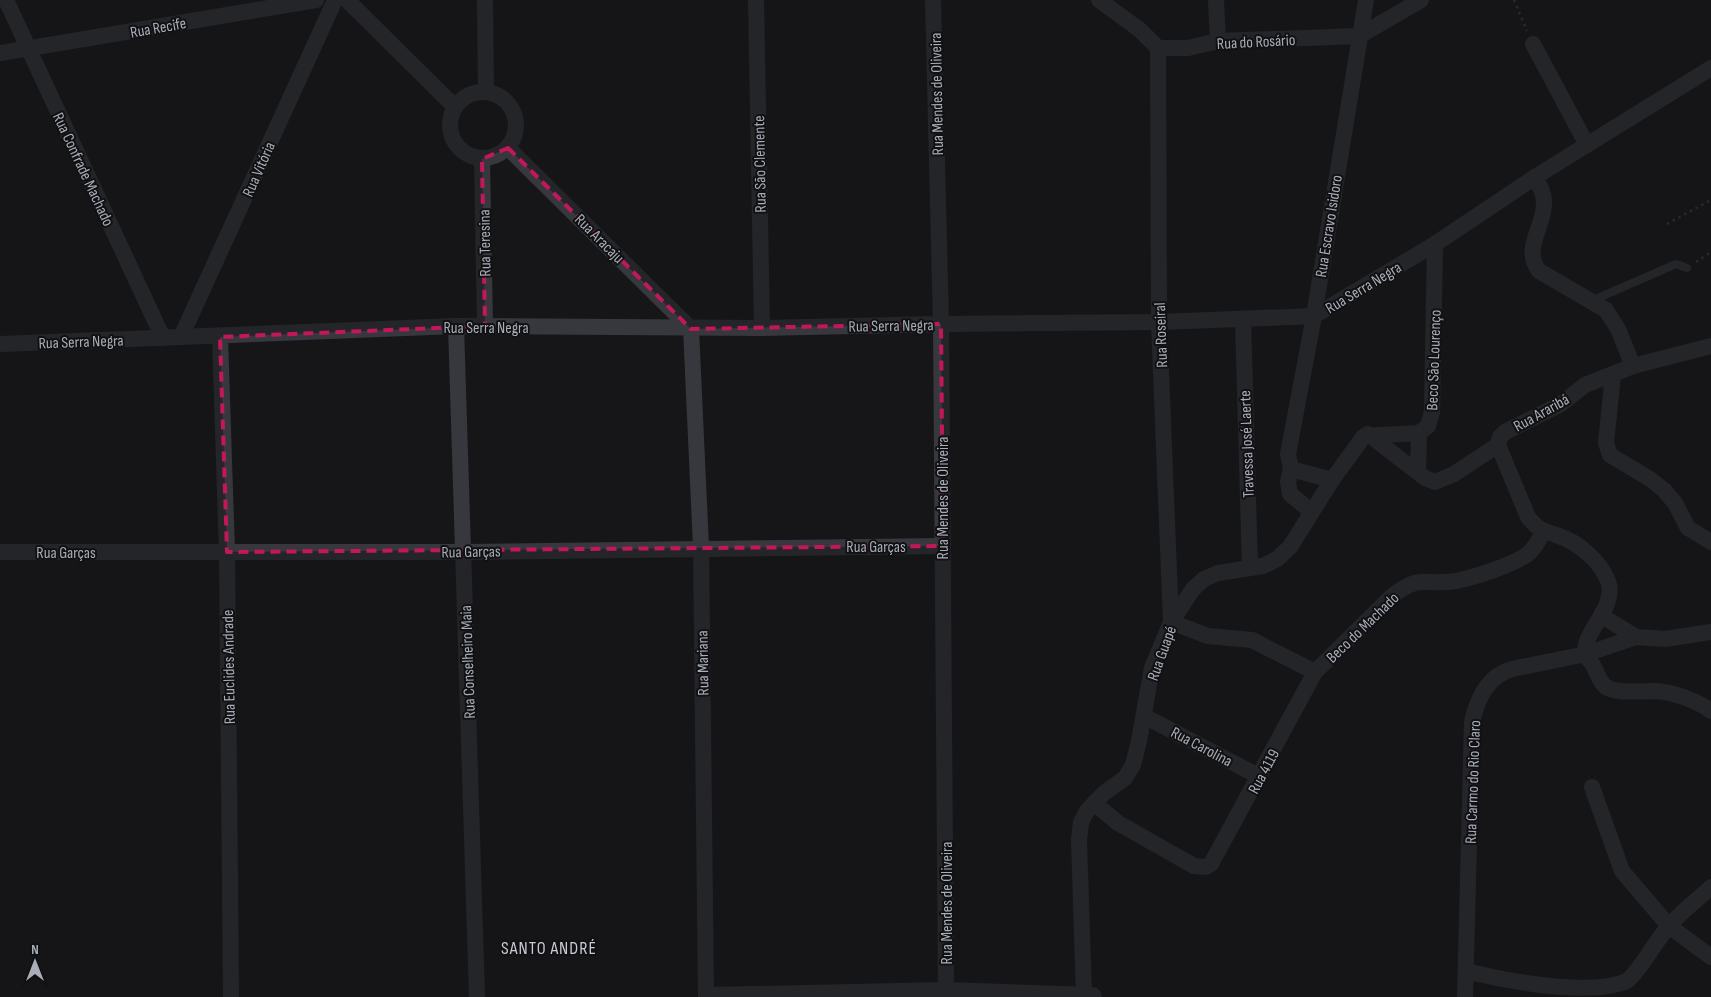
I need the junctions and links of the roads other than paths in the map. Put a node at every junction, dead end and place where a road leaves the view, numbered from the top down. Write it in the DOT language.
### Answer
graph roads {
  1 [pos="6,0"];
  2 [pos="316,0"];
  3 [pos="335,0"];
  4 [pos="347,0"];
  5 [pos="484,0"];
  6 [pos="756,0"];
  7 [pos="933,0"];
  8 [pos="1099,0"];
  9 [pos="1216,0"];
  10 [pos="1366,0"];
  11 [pos="1421,0"];
  12 [pos="1359,36"];
  13 [pos="1218,41"];
  14 [pos="1533,44"];
  15 [pos="1158,48"];
  16 [pos="28,50"];
  17 [pos="0,53"];
  18 [pos="1711,68"];
  19 [pos="486,92"];
  20 [pos="455,107"];
  21 [pos="1587,145"];
  22 [pos="508,148"];
  23 [pos="482,159"];
  24 [pos="1535,177"];
  25 [pos="1436,244"];
  26 [pos="1687,268"];
  27 [pos="1591,301"];
  28 [pos="1314,316"];
  29 [pos="1243,320"];
  30 [pos="1159,322"];
  31 [pos="941,324"];
  32 [pos="456,326"];
  33 [pos="485,326"];
  34 [pos="762,328"];
  35 [pos="691,329"];
  36 [pos="220,336"];
  37 [pos="181,337"];
  38 [pos="163,338"];
  39 [pos="0,344"];
  40 [pos="1711,346"];
  41 [pos="1632,366"];
  42 [pos="1613,375"];
  43 [pos="1419,433"];
  44 [pos="1368,434"];
  45 [pos="1498,445"];
  46 [pos="1291,470"];
  47 [pos="1418,472"];
  48 [pos="1332,480"];
  49 [pos="1312,512"];
  50 [pos="1544,532"];
  51 [pos="1711,542"];
  52 [pos="942,546"];
  53 [pos="701,547"];
  54 [pos="0,552"];
  55 [pos="227,552"];
  56 [pos="464,552"];
  57 [pos="1250,568"];
  58 [pos="1602,613"];
  59 [pos="1171,622"];
  60 [pos="1711,632"];
  61 [pos="1636,637"];
  62 [pos="1586,654"];
  63 [pos="1315,672"];
  64 [pos="1711,712"];
  65 [pos="1144,716"];
  66 [pos="1260,777"];
  67 [pos="1592,787"];
  68 [pos="1094,803"];
  69 [pos="1711,887"];
  70 [pos="1669,926"];
  71 [pos="1711,957"];
  72 [pos="1466,971"];
  73 [pos="946,994"];
  74 [pos="231,997"];
  75 [pos="477,997"];
  76 [pos="706,997"];
  77 [pos="710,997"];
  78 [pos="1084,997"];
  79 [pos="1092,997"];
  80 [pos="1465,997"];
  1 -- 16 [label="street, Rua Confrade Machado"];
  2 -- 16 [label="street, Rua Recife"];
  3 -- 37 [label="street, Rua Vitória"];
  4 -- 20 [label="street"];
  5 -- 19 [label="street"];
  6 -- 34 [label="street, Rua São Clemente"];
  7 -- 31 [label="street, Rua Mendes de Oliveira"];
  8 -- 15 [label="street"];
  9 -- 13 [label="street"];
  10 -- 12 [label="street, Rua Escravo Isidoro"];
  11 -- 12 [label="street, Rua do Rosário"];
  12 -- 13 [label="street, Rua do Rosário"];
  12 -- 28 [label="street, Rua Escravo Isidoro"];
  13 -- 15 [label="street, Rua do Rosário"];
  14 -- 21 [label="street"];
  15 -- 30 [label="street, Rua Roseiral"];
  16 -- 17 [label="street, Rua Recife"];
  16 -- 38 [label="street, Rua Confrade Machado"];
  18 -- 21 [label="street, Rua Serra Negra"];
  19 -- 20 [label="street"];
  19 -- 22 [label="street"];
  20 -- 23 [label="street"];
  21 -- 24 [label="street, Rua Serra Negra"];
  22 -- 23 [label="street"];
  22 -- 35 [label="street, Rua Aracaju"];
  23 -- 33 [label="street, Rua Teresina"];
  24 -- 25 [label="street, Rua Serra Negra"];
  24 -- 27 [label="street"];
  25 -- 28 [label="street, Rua Serra Negra"];
  25 -- 43 [label="street, Beco São Lourenço"];
  26 -- 27 [label="lane"];
  27 -- 41 [label="street"];
  28 -- 29 [label="street, Rua Serra Negra"];
  28 -- 46 [label="street, Rua Escravo Isidoro"];
  29 -- 30 [label="street, Rua Serra Negra"];
  29 -- 57 [label="street, Travessa José Laerte"];
  30 -- 31 [label="street, Rua Serra Negra"];
  30 -- 59 [label="street, Rua Roseiral"];
  31 -- 34 [label="street, Rua Serra Negra"];
  31 -- 52 [label="street, Rua Mendes de Oliveira"];
  32 -- 33 [label="street, Rua Serra Negra"];
  32 -- 36 [label="street, Rua Serra Negra"];
  32 -- 56 [label="street, Rua Conselheiro Maia"];
  33 -- 35 [label="street, Rua Serra Negra"];
  34 -- 35 [label="street, Rua Serra Negra"];
  35 -- 53 [label="street, Rua Mariana"];
  36 -- 37 [label="street, Rua Serra Negra"];
  36 -- 55 [label="street, Rua Euclides Andrade"];
  37 -- 38 [label="street, Rua Serra Negra"];
  38 -- 39 [label="street, Rua Serra Negra"];
  40 -- 41 [label="street, Rua Araribá"];
  41 -- 42 [label="street, Rua Araribá"];
  42 -- 45 [label="street, Rua Araribá"];
  42 -- 51 [label="street"];
  43 -- 44 [label="street"];
  43 -- 47 [label="street, Beco São Lourenço"];
  44 -- 47 [label="street, Rua Araribá"];
  44 -- 48 [label="street, Rua Guapé"];
  45 -- 47 [label="street, Rua Araribá"];
  45 -- 50 [label="street"];
  46 -- 48 [label="street"];
  46 -- 49 [label="street, Rua Escravo Isidoro"];
  48 -- 49 [label="street, Rua Guapé"];
  49 -- 57 [label="street, Rua Guapé"];
  50 -- 58 [label="street"];
  50 -- 63 [label="street, Beco do Machado"];
  52 -- 53 [label="street, Rua Garças"];
  52 -- 73 [label="street, Rua Mendes de Oliveira"];
  53 -- 56 [label="street, Rua Garças"];
  53 -- 76 [label="street, Rua Mariana"];
  54 -- 55 [label="street, Rua Garças"];
  55 -- 56 [label="street, Rua Garças"];
  55 -- 74 [label="street, Rua Euclides Andrade"];
  56 -- 75 [label="street, Rua Conselheiro Maia"];
  57 -- 59 [label="street, Rua Guapé"];
  58 -- 61 [label="street"];
  58 -- 62 [label="street"];
  59 -- 63 [label="street"];
  59 -- 65 [label="street, Rua Guapé"];
  60 -- 61 [label="street, Rua Carmo do Rio Claro"];
  61 -- 62 [label="street, Rua Carmo do Rio Claro"];
  62 -- 64 [label="street"];
  62 -- 72 [label="street, Rua Carmo do Rio Claro"];
  63 -- 66 [label="street, Rua 4119"];
  65 -- 66 [label="street, Rua Carolina"];
  65 -- 68 [label="street, Rua Guapé"];
  66 -- 68 [label="street, Rua 4119"];
  67 -- 70 [label="street"];
  68 -- 78 [label="street, Rua Guapé"];
  69 -- 70 [label="street"];
  70 -- 71 [label="street"];
  70 -- 72 [label="street"];
  72 -- 80 [label="street, Rua Carmo do Rio Claro"];
  73 -- 77 [label="street"];
  73 -- 78 [label="street"];
  78 -- 79 [label="street"];
}
